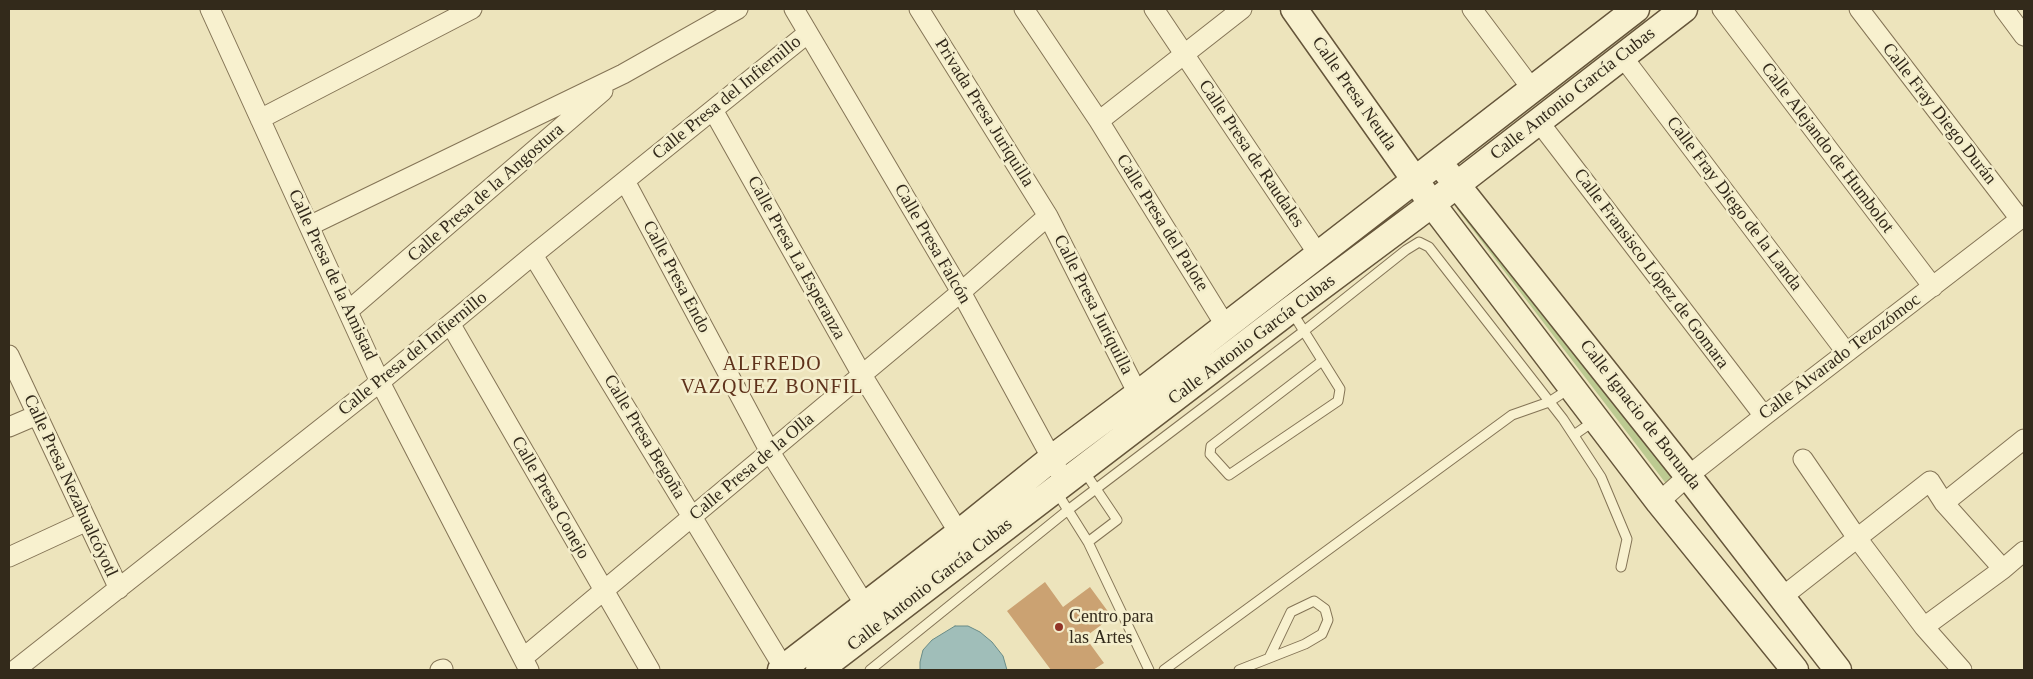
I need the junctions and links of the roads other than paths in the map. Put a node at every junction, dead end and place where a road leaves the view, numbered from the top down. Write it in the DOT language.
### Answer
graph roads {
  1 [pos="210,9"];
  2 [pos="472,9"];
  3 [pos="738,9"];
  4 [pos="794,9"];
  5 [pos="919,9"];
  6 [pos="1024,9"];
  7 [pos="1154,9"];
  8 [pos="1242,9"];
  9 [pos="1294,9"];
  10 [pos="1472,9"];
  11 [pos="1636,9"];
  12 [pos="1684,9"];
  13 [pos="1722,9"];
  14 [pos="1859,9"];
  15 [pos="2004,9"];
  16 [pos="808,33"];
  17 [pos="2024,36"];
  18 [pos="1183,53"];
  19 [pos="1622,56"];
  20 [pos="623,74"];
  21 [pos="1532,89"];
  22 [pos="713,110"];
  23 [pos="260,119"];
  24 [pos="1099,121"];
  25 [pos="1539,122"];
  26 [pos="1439,162"];
  27 [pos="1415,180"];
  28 [pos="625,181"];
  29 [pos="1456,184"];
  30 [pos="1432,204"];
  31 [pos="1048,216"];
  32 [pos="2022,217"];
  33 [pos="309,226"];
  34 [pos="1318,254"];
  35 [pos="533,255"];
  36 [pos="1933,287"];
  37 [pos="961,292"];
  38 [pos="1290,310"];
  39 [pos="348,311"];
  40 [pos="451,325"];
  41 [pos="1225,325"];
  42 [pos="1304,331"];
  43 [pos="1846,352"];
  44 [pos="9,355"];
  45 [pos="1322,360"];
  46 [pos="862,375"];
  47 [pos="380,382"];
  48 [pos="1572,387"];
  49 [pos="1138,394"];
  50 [pos="1550,402"];
  51 [pos="37,415"];
  52 [pos="1764,416"];
  53 [pos="1596,419"];
  54 [pos="9,427"];
  55 [pos="1574,435"];
  56 [pos="2024,439"];
  57 [pos="770,452"];
  58 [pos="1051,459"];
  59 [pos="1803,459"];
  60 [pos="1688,476"];
  61 [pos="1073,488"];
  62 [pos="1659,502"];
  63 [pos="1944,503"];
  64 [pos="692,518"];
  65 [pos="87,522"];
  66 [pos="958,533"];
  67 [pos="1858,538"];
  68 [pos="1088,542"];
  69 [pos="2024,551"];
  70 [pos="9,557"];
  71 [pos="1621,567"];
  72 [pos="2003,569"];
  73 [pos="119,590"];
  74 [pos="604,591"];
  75 [pos="1782,597"];
  76 [pos="865,606"];
  77 [pos="1924,627"];
  78 [pos="1268,658"];
  79 [pos="526,664"];
  80 [pos="15,670"];
  81 [pos="650,670"];
  82 [pos="784,670"];
  83 [pos="819,670"];
  84 [pos="870,670"];
  85 [pos="1149,670"];
  86 [pos="1164,670"];
  87 [pos="1239,670"];
  88 [pos="1795,670"];
  89 [pos="1838,670"];
  90 [pos="1962,670"];
  1 -- 23 [label="street, Calle Presa de la Amistad"];
  2 -- 23 [label="street"];
  3 -- 20 [label="street, Calle Presa de la Angostura"];
  4 -- 16 [label="street, Calle Presa Falcón"];
  5 -- 31 [label="street, Privada Presa Juriquilla"];
  6 -- 24 [label="street, Calle Presa del Palote"];
  7 -- 18 [label="street, Calle Presa de Raudales"];
  8 -- 18 [label="street"];
  9 -- 27 [label="street, Calle Presa Neutla"];
  10 -- 21 [label="street"];
  11 -- 21 [label="street, Calle Antonio García Cubas"];
  12 -- 19 [label="street, Calle Antonio García Cubas"];
  13 -- 36 [label="street, Calle Alejando de Humbolot"];
  14 -- 32 [label="street, Calle Fray Diego Durán"];
  15 -- 17 [label="street"];
  16 -- 22 [label="street, Calle Presa del Infiernillo"];
  16 -- 37 [label="street, Calle Presa Falcón"];
  18 -- 24 [label="street"];
  18 -- 34 [label="street, Calle Presa de Raudales"];
  19 -- 25 [label="street, Calle Antonio García Cubas"];
  19 -- 43 [label="street, Calle Fray Diego de la Landa"];
  20 -- 33 [label="street, Calle Presa de la Angostura"];
  20 -- 39 [label="street, Calle Presa de la Angostura"];
  21 -- 26 [label="street, Calle Antonio García Cubas"];
  22 -- 28 [label="street, Calle Presa del Infiernillo"];
  22 -- 46 [label="street, Calle Presa La Esperanza"];
  23 -- 33 [label="street, Calle Presa de la Amistad"];
  24 -- 41 [label="street, Calle Presa del Palote"];
  25 -- 29 [label="street, Calle Antonio García Cubas"];
  25 -- 52 [label="street, Calle Fransisco López de Gomara"];
  26 -- 27 [label="street, Calle Antonio García Cubas"];
  26 -- 29 [label="street, Calle Ignacio de Borunda"];
  27 -- 30 [label="street, Calle Ignacio de Borunda"];
  27 -- 34 [label="street, Calle Antonio García Cubas"];
  28 -- 35 [label="street, Calle Presa del Infiernillo"];
  28 -- 57 [label="street, Calle Presa Endo"];
  29 -- 30 [label="street, Calle Antonio García Cubas"];
  29 -- 60 [label="street, Calle Ignacio de Borunda"];
  30 -- 38 [label="street, Calle Antonio García Cubas"];
  30 -- 48 [label="street, Calle Ignacio de Borunda"];
  31 -- 37 [label="street, Calle Presa de la Olla"];
  31 -- 49 [label="street, Calle Presa Juriquilla"];
  32 -- 36 [label="street, Calle Alvarado Tezozómoc"];
  33 -- 39 [label="street, Calle Presa de la Amistad"];
  34 -- 41 [label="street, Calle Antonio García Cubas"];
  35 -- 40 [label="street, Calle Presa del Infiernillo"];
  35 -- 64 [label="street, Calle Presa Begoña"];
  36 -- 43 [label="street, Calle Alvarado Tezozómoc"];
  37 -- 46 [label="street, Calle Presa de la Olla"];
  37 -- 58 [label="street, Calle Presa Falcón"];
  38 -- 42 [label="lane"];
  38 -- 61 [label="street, Calle Antonio García Cubas"];
  39 -- 47 [label="street, Calle Presa de la Amistad"];
  40 -- 47 [label="street, Calle Presa del Infiernillo"];
  40 -- 74 [label="street, Calle Presa Conejo"];
  41 -- 49 [label="street, Calle Antonio García Cubas"];
  42 -- 45 [label="lane"];
  42 -- 50 [label="lane"];
  42 -- 61 [label="lane"];
  43 -- 52 [label="street, Calle Alvarado Tezozómoc"];
  44 -- 51 [label="street, Calle Presa Nezahualcóyotl"];
  45 -- 45 [label="lane"];
  46 -- 57 [label="street, Calle Presa de la Olla"];
  46 -- 66 [label="street, Calle Presa La Esperanza"];
  47 -- 73 [label="street, Calle Presa del Infiernillo"];
  47 -- 79 [label="street, Calle Presa de la Amistad"];
  48 -- 50 [label="lane"];
  48 -- 53 [label="street, Calle Ignacio de Borunda"];
  49 -- 58 [label="street, Calle Antonio García Cubas"];
  50 -- 55 [label="lane"];
  50 -- 86 [label="lane"];
  51 -- 54 [label="street"];
  51 -- 65 [label="street, Calle Presa Nezahualcóyotl"];
  52 -- 60 [label="street, Calle Alvarado Tezozómoc"];
  53 -- 55 [label="lane"];
  53 -- 62 [label="street, Calle Ignacio de Borunda"];
  55 -- 71 [label="lane"];
  56 -- 63 [label="street"];
  57 -- 64 [label="street, Calle Presa de la Olla"];
  57 -- 76 [label="street, Calle Presa Endo"];
  58 -- 61 [label="street, Calle Presa Falcón"];
  58 -- 66 [label="street, Calle Antonio García Cubas"];
  59 -- 67 [label="street"];
  60 -- 62 [label="street, Calle Alvarado Tezozómoc"];
  60 -- 75 [label="street, Calle Ignacio de Borunda"];
  61 -- 68 [label="lane"];
  61 -- 68 [label="lane"];
  61 -- 83 [label="street, Calle Antonio García Cubas"];
  61 -- 84 [label="lane"];
  62 -- 88 [label="street, Calle Ignacio de Borunda"];
  63 -- 67 [label="street"];
  63 -- 72 [label="street"];
  64 -- 74 [label="street, Calle Presa de la Olla"];
  64 -- 82 [label="street, Calle Presa Begoña"];
  65 -- 70 [label="street"];
  65 -- 73 [label="street, Calle Presa Nezahualcóyotl"];
  66 -- 76 [label="street, Calle Antonio García Cubas"];
  67 -- 75 [label="street"];
  67 -- 77 [label="street"];
  68 -- 85 [label="lane"];
  69 -- 72 [label="street"];
  72 -- 77 [label="street"];
  73 -- 80 [label="street, Calle Presa del Infiernillo"];
  74 -- 79 [label="street, Calle Presa de la Olla"];
  74 -- 81 [label="street, Calle Presa Conejo"];
  75 -- 89 [label="street, Calle Ignacio de Borunda"];
  76 -- 82 [label="street, Calle Antonio García Cubas"];
  77 -- 90 [label="street"];
  78 -- 78 [label="lane"];
  78 -- 87 [label="lane"];
}
